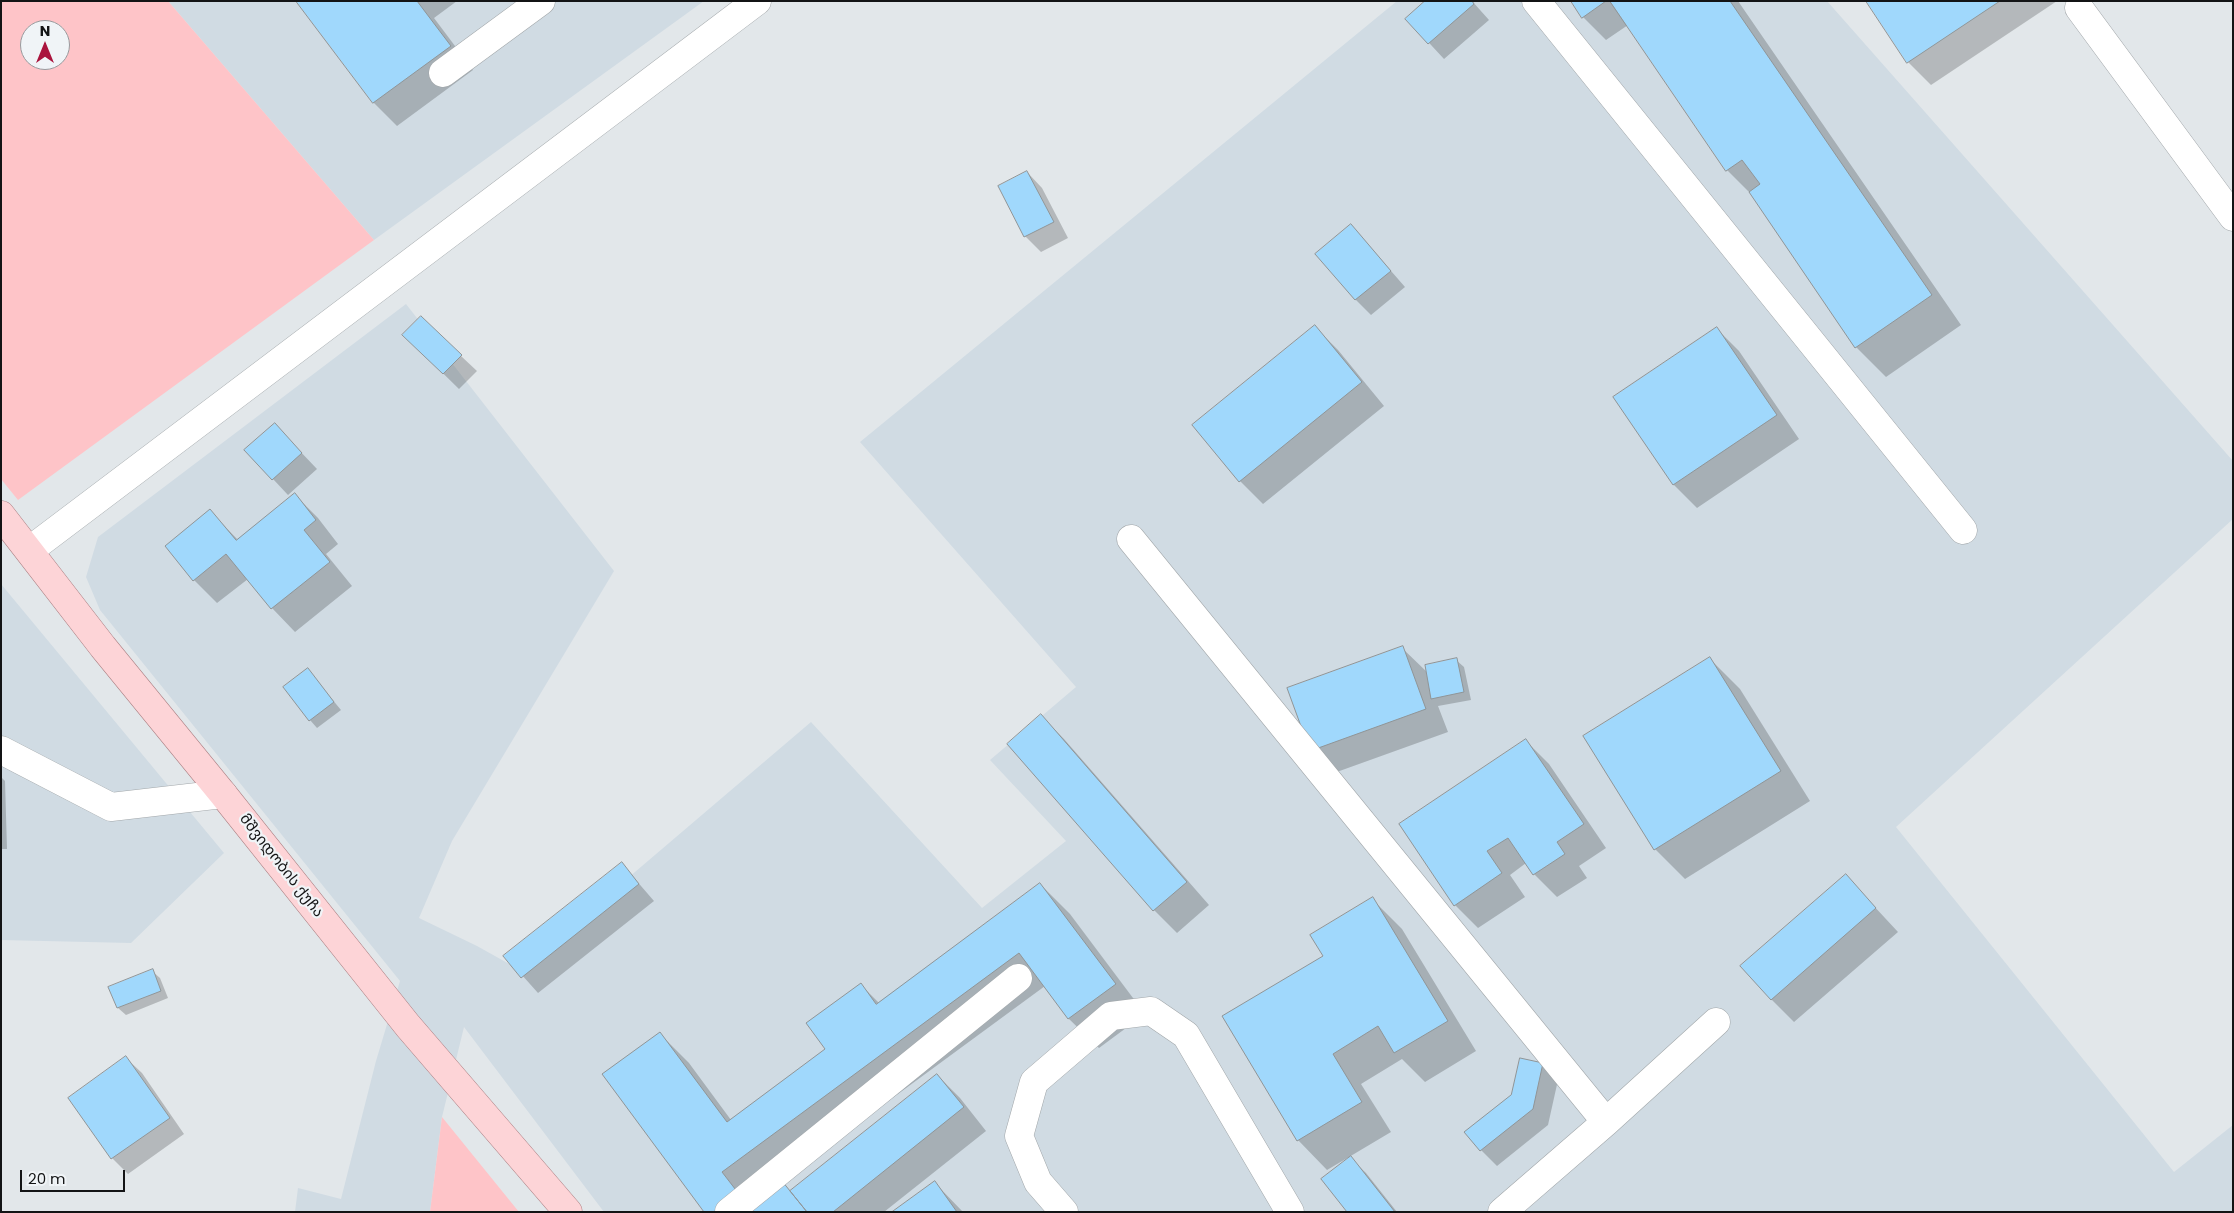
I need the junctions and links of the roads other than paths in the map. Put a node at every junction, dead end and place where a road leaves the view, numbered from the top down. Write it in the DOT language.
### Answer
graph roads {
  1 [pos="541,1"];
  2 [pos="757,1"];
  3 [pos="1536,1"];
  4 [pos="2079,8"];
  5 [pos="443,73"];
  6 [pos="2233,217"];
  7 [pos="1,515"];
  8 [pos="1963,530"];
  9 [pos="1131,539"];
  10 [pos="30,550"];
  11 [pos="1,750"];
  12 [pos="223,794"];
  13 [pos="1018,978"];
  14 [pos="1716,1022"];
  15 [pos="1606,1122"];
  16 [pos="568,1212"];
  17 [pos="730,1212"];
  18 [pos="1064,1212"];
  19 [pos="1290,1212"];
  20 [pos="1502,1212"];
  1 -- 5 [label="street"];
  2 -- 10 [label="street"];
  3 -- 8 [label="street"];
  4 -- 6 [label="street"];
  7 -- 10 [label="main road, მშვიდობის ქუჩა"];
  9 -- 15 [label="street"];
  10 -- 12 [label="main road, მშვიდობის ქუჩა"];
  11 -- 12 [label="street"];
  12 -- 16 [label="main road, მშვიდობის ქუჩა"];
  13 -- 17 [label="street"];
  14 -- 15 [label="street"];
  15 -- 20 [label="street"];
  18 -- 19 [label="street"];
}
